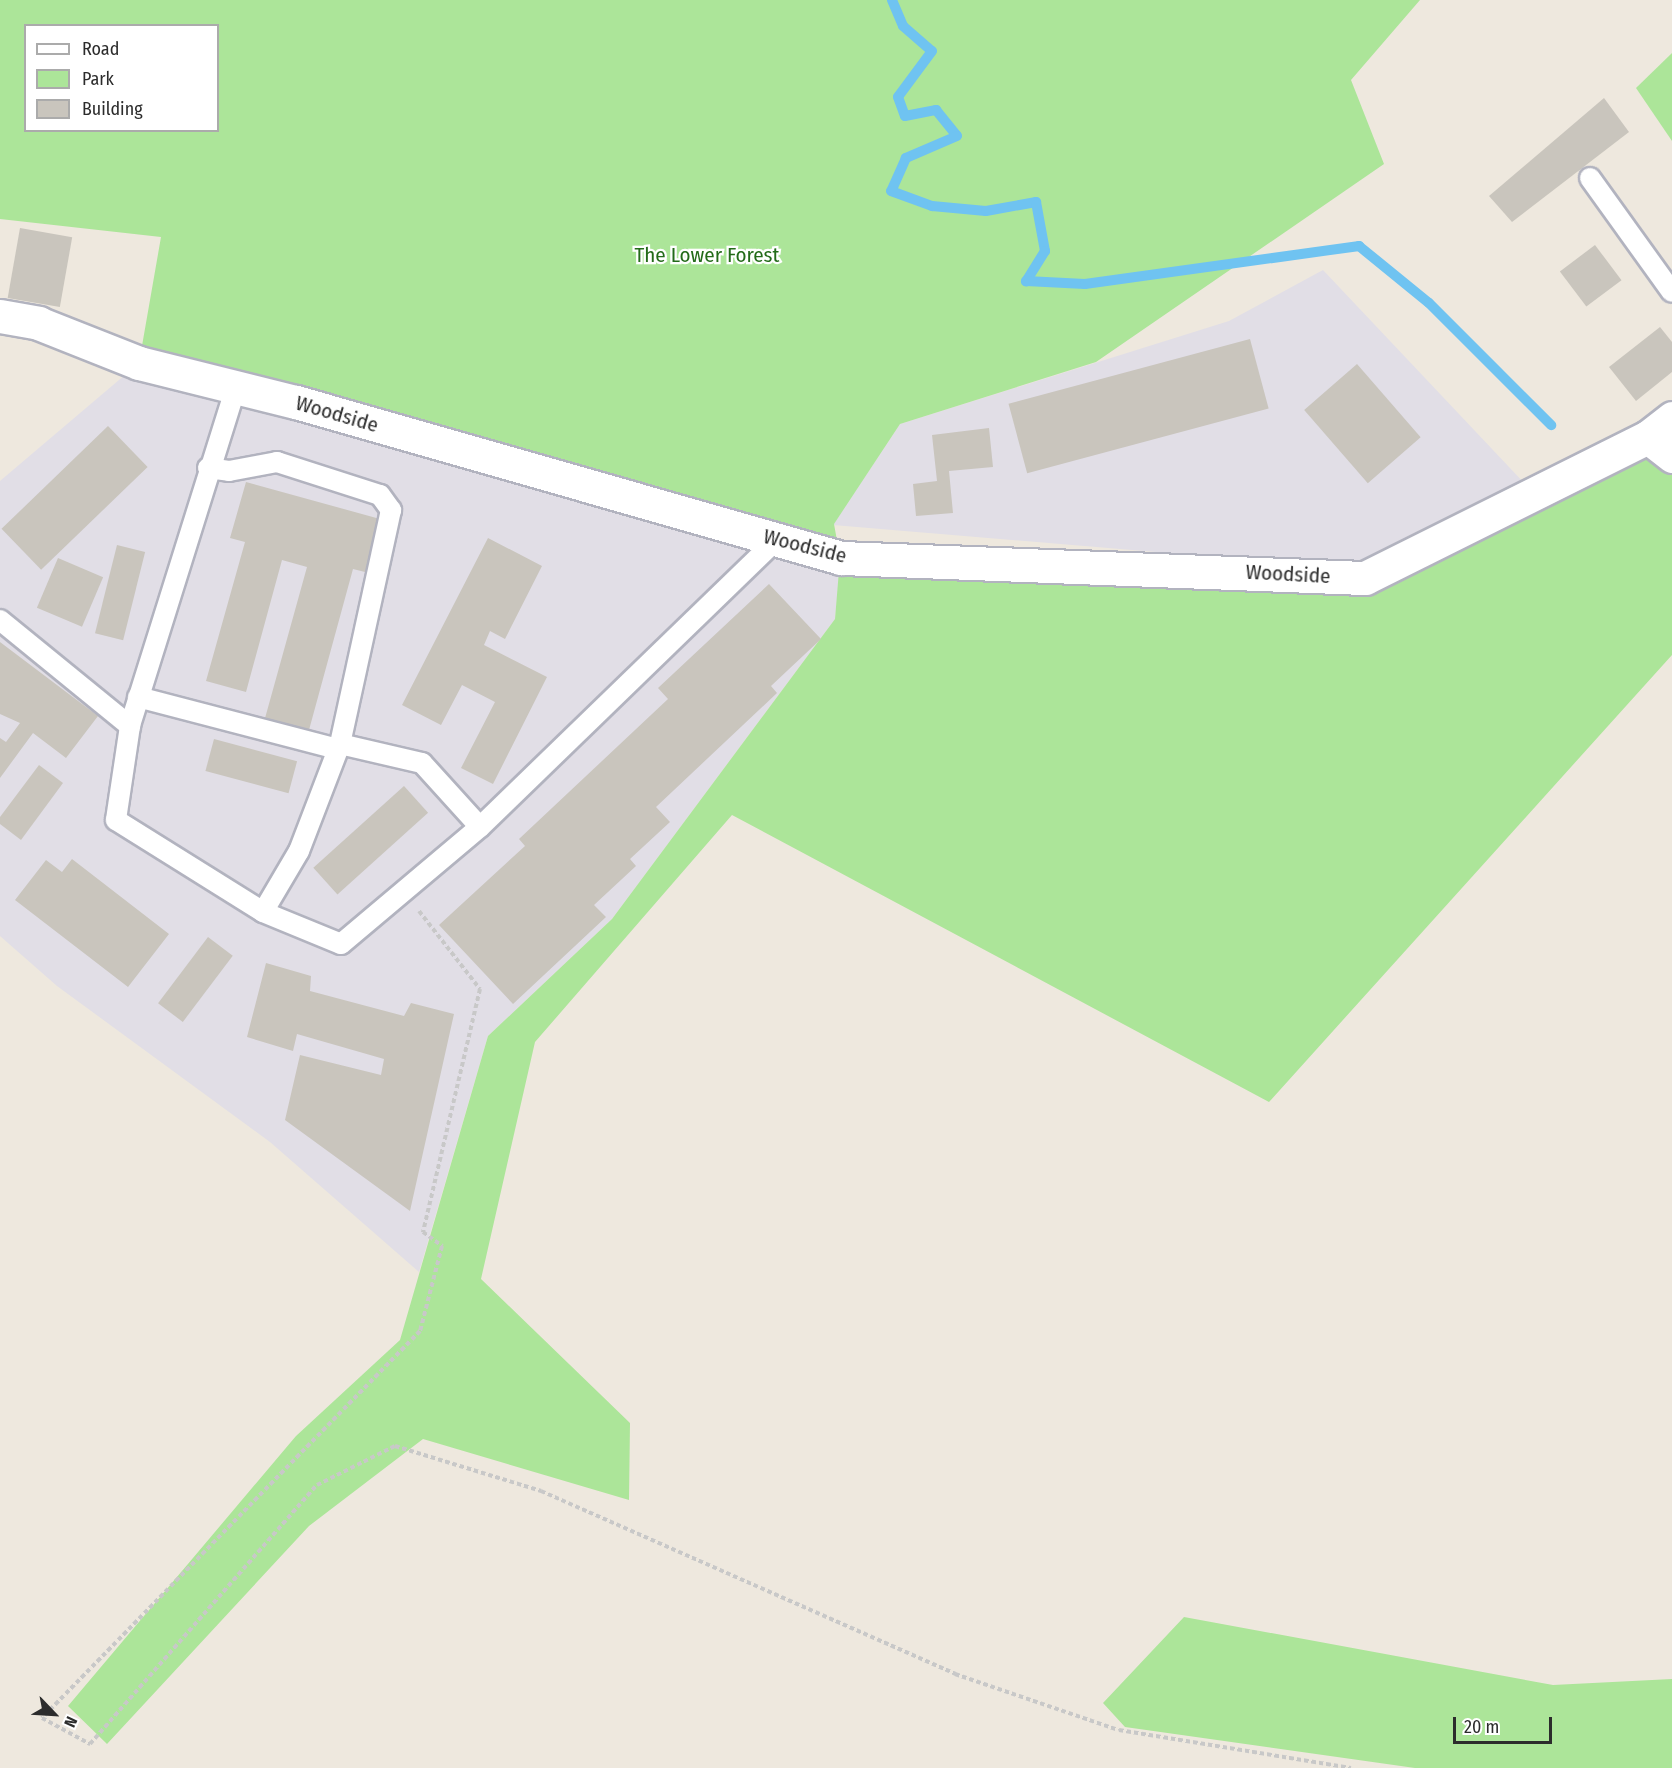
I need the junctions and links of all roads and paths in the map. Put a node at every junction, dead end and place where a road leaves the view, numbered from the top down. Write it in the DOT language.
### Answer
graph roads {
  1 [pos="1590,178"];
  2 [pos="1672,292"];
  3 [pos="0,316"];
  4 [pos="236,387"];
  5 [pos="1664,437"];
  6 [pos="208,468"];
  7 [pos="776,540"];
  8 [pos="0,620"];
  9 [pos="138,697"];
  10 [pos="130,726"];
  11 [pos="339,746"];
  12 [pos="480,826"];
  13 [pos="405,894"];
  14 [pos="263,912"];
  15 [pos="1351,1768"];
  1 -- 2 [label="lane"];
  3 -- 4 [label="street, Woodside"];
  4 -- 6 [label="lane"];
  4 -- 7 [label="street, Woodside"];
  5 -- 7 [label="street, Woodside"];
  6 -- 9 [label="lane"];
  6 -- 11 [label="lane"];
  7 -- 12 [label="lane"];
  8 -- 10 [label="lane"];
  9 -- 10 [label="lane"];
  9 -- 11 [label="lane"];
  10 -- 14 [label="lane"];
  11 -- 12 [label="lane"];
  11 -- 14 [label="lane"];
  12 -- 13 [label="lane"];
  13 -- 14 [label="lane"];
  13 -- 15 [label="path"];
}
